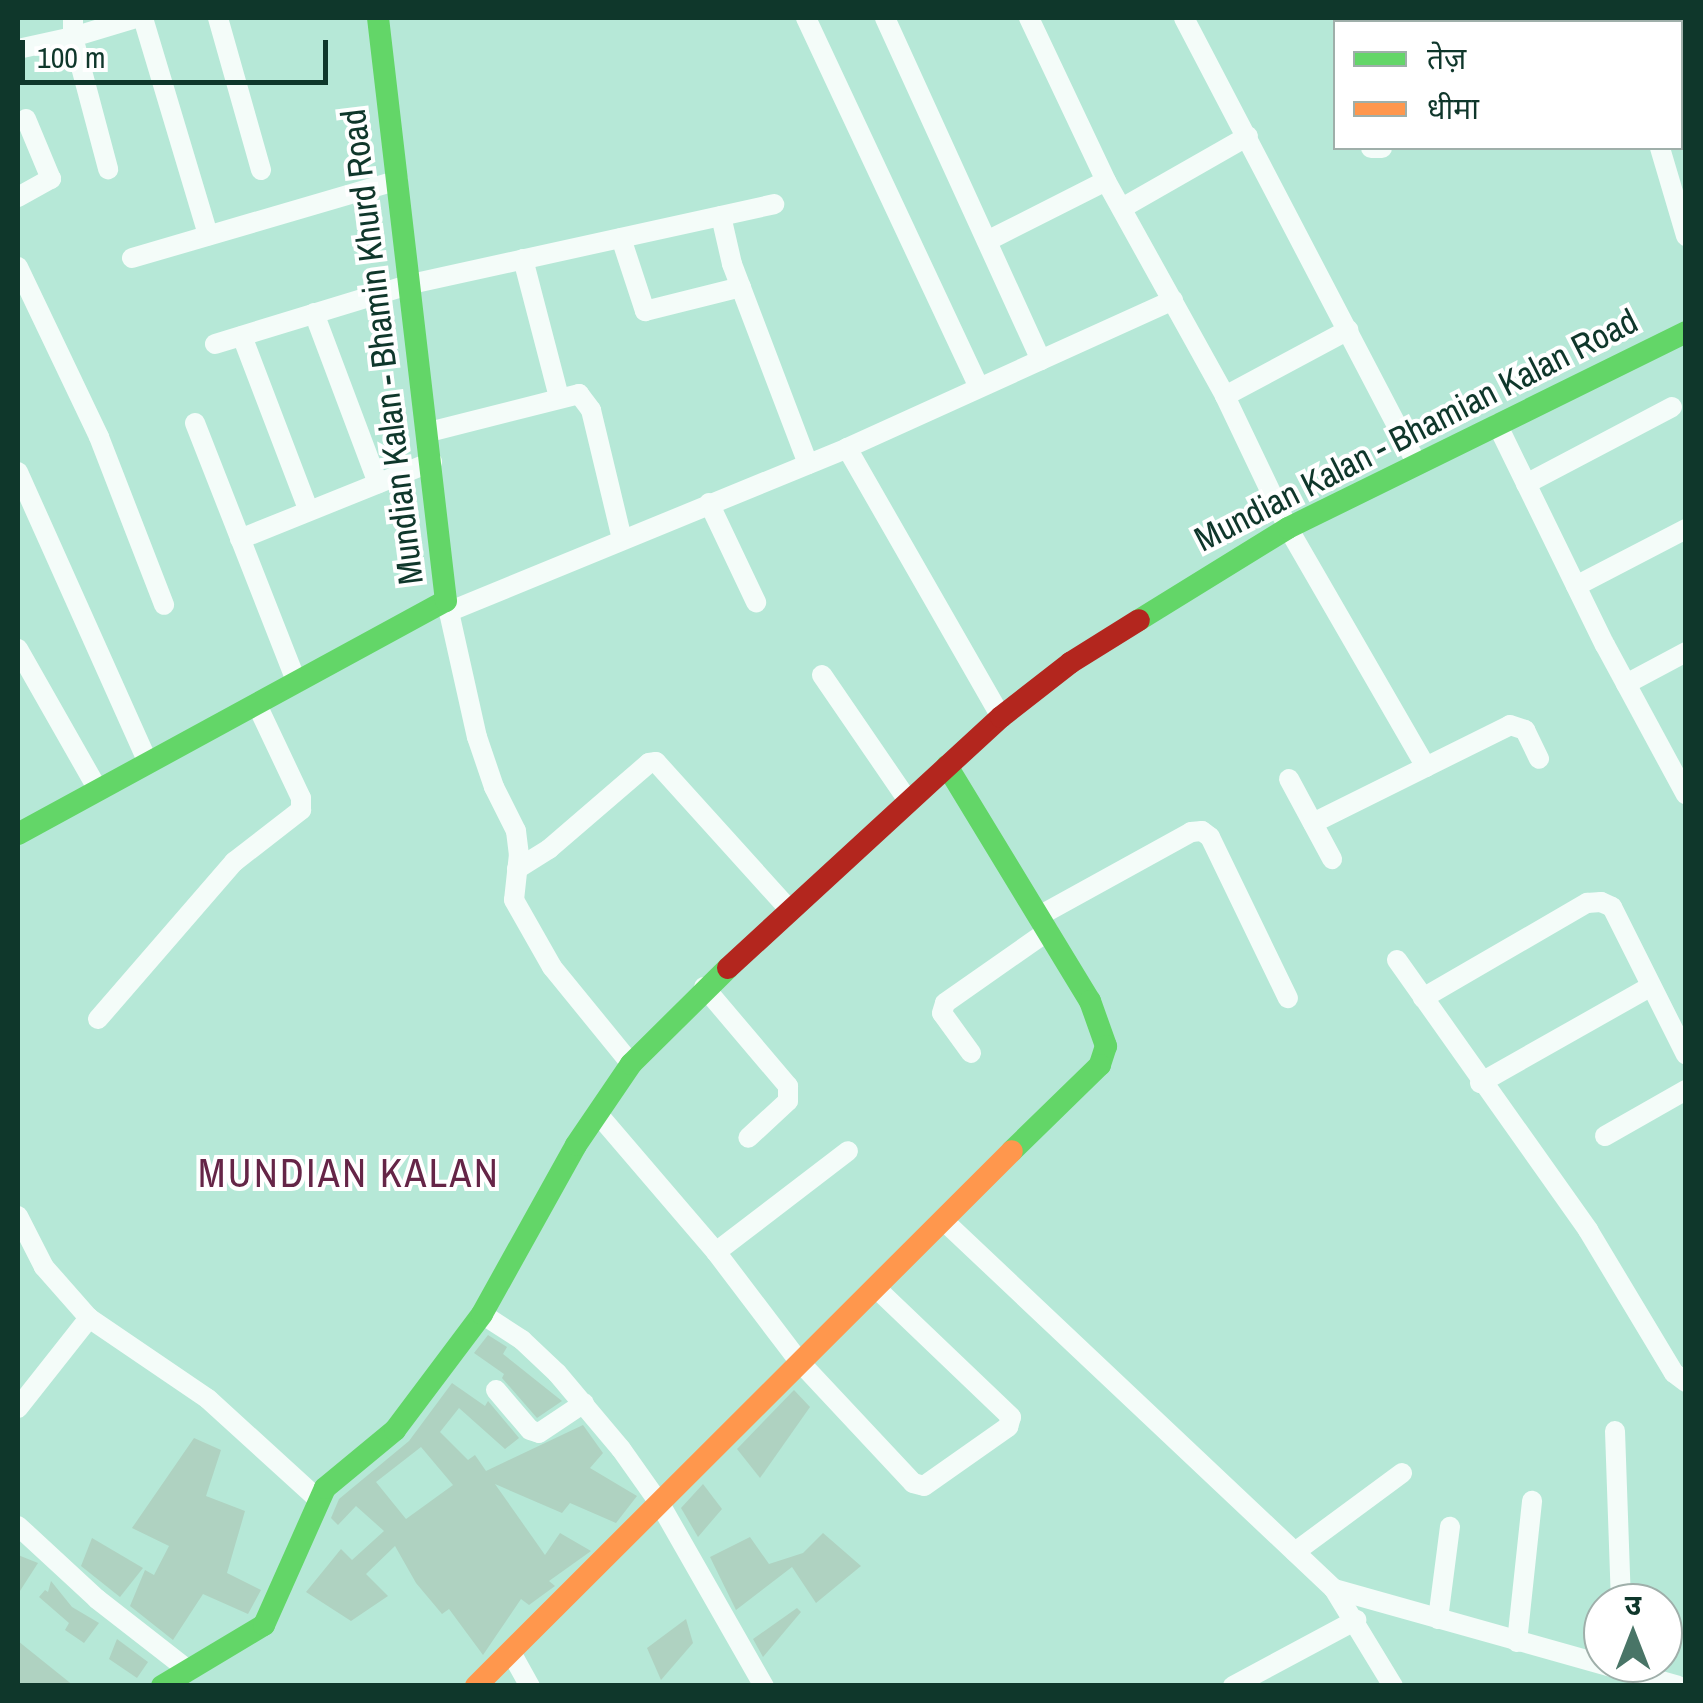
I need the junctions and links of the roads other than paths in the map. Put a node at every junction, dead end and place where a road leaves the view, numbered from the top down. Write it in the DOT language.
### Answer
graph roads {
  1 [pos="140,18"];
  2 [pos="218,18"];
  3 [pos="378,18"];
  4 [pos="806,18"];
  5 [pos="885,18"];
  6 [pos="1028,18"];
  7 [pos="1184,18"];
  8 [pos="73,27"];
  9 [pos="18,49"];
  10 [pos="26,119"];
  11 [pos="1248,136"];
  12 [pos="1661,150"];
  13 [pos="108,169"];
  14 [pos="261,170"];
  15 [pos="398,180"];
  16 [pos="1106,181"];
  17 [pos="18,197"];
  18 [pos="774,204"];
  19 [pos="1122,208"];
  20 [pos="721,216"];
  21 [pos="1685,235"];
  22 [pos="208,236"];
  23 [pos="621,238"];
  24 [pos="987,241"];
  25 [pos="132,258"];
  26 [pos="523,259"];
  27 [pos="18,267"];
  28 [pos="411,284"];
  29 [pos="740,287"];
  30 [pos="1173,300"];
  31 [pos="314,314"];
  32 [pos="1348,330"];
  33 [pos="1686,332"];
  34 [pos="242,336"];
  35 [pos="215,344"];
  36 [pos="1041,360"];
  37 [pos="980,388"];
  38 [pos="559,396"];
  39 [pos="1225,396"];
  40 [pos="1672,407"];
  41 [pos="194,423"];
  42 [pos="1497,424"];
  43 [pos="429,432"];
  44 [pos="847,448"];
  45 [pos="432,462"];
  46 [pos="808,464"];
  47 [pos="1417,464"];
  48 [pos="18,472"];
  49 [pos="378,483"];
  50 [pos="1526,484"];
  51 [pos="710,502"];
  52 [pos="310,511"];
  53 [pos="1288,528"];
  54 [pos="1686,529"];
  55 [pos="240,539"];
  56 [pos="622,539"];
  57 [pos="1576,586"];
  58 [pos="756,602"];
  59 [pos="164,605"];
  60 [pos="447,606"];
  61 [pos="18,649"];
  62 [pos="1686,652"];
  63 [pos="822,675"];
  64 [pos="297,684"];
  65 [pos="1626,684"];
  66 [pos="257,705"];
  67 [pos="1002,717"];
  68 [pos="1539,759"];
  69 [pos="148,763"];
  70 [pos="948,766"];
  71 [pos="1426,766"];
  72 [pos="1289,779"];
  73 [pos="1684,787"];
  74 [pos="98,790"];
  75 [pos="908,802"];
  76 [pos="1312,823"];
  77 [pos="18,834"];
  78 [pos="1332,859"];
  79 [pos="517,869"];
  80 [pos="788,908"];
  81 [pos="1043,923"];
  82 [pos="1397,960"];
  83 [pos="704,987"];
  84 [pos="1650,987"];
  85 [pos="1288,998"];
  86 [pos="1423,998"];
  87 [pos="98,1019"];
  88 [pos="972,1053"];
  89 [pos="1686,1055"];
  90 [pos="631,1064"];
  91 [pos="1480,1083"];
  92 [pos="1686,1090"];
  93 [pos="597,1112"];
  94 [pos="1605,1136"];
  95 [pos="748,1138"];
  96 [pos="848,1151"];
  97 [pos="18,1216"];
  98 [pos="943,1220"];
  99 [pos="716,1252"];
  100 [pos="875,1287"];
  101 [pos="482,1314"];
  102 [pos="90,1318"];
  103 [pos="798,1360"];
  104 [pos="1686,1382"];
  105 [pos="496,1390"];
  106 [pos="584,1403"];
  107 [pos="18,1408"];
  108 [pos="1615,1431"];
  109 [pos="1402,1473"];
  110 [pos="318,1499"];
  111 [pos="1532,1501"];
  112 [pos="660,1504"];
  113 [pos="18,1526"];
  114 [pos="1450,1527"];
  115 [pos="1295,1552"];
  116 [pos="1620,1583"];
  117 [pos="1334,1589"];
  118 [pos="1438,1619"];
  119 [pos="1356,1620"];
  120 [pos="1517,1642"];
  121 [pos="512,1654"];
  122 [pos="1583,1658"];
  123 [pos="187,1669"];
  124 [pos="163,1684"];
  125 [pos="476,1686"];
  126 [pos="530,1686"];
  127 [pos="764,1686"];
  128 [pos="1233,1686"];
  129 [pos="1392,1686"];
  1 -- 8 [label="street"];
  1 -- 22 [label="street"];
  2 -- 14 [label="street"];
  3 -- 15 [label="street, Mundian Kalan - Bhamin Khurd Road"];
  4 -- 37 [label="street"];
  5 -- 24 [label="street"];
  6 -- 16 [label="street"];
  7 -- 11 [label="street"];
  8 -- 9 [label="street"];
  8 -- 13 [label="street"];
  10 -- 17 [label="street"];
  11 -- 19 [label="street"];
  11 -- 32 [label="street"];
  12 -- 21 [label="street"];
  15 -- 22 [label="street"];
  15 -- 28 [label="street, Mundian Kalan - Bhamin Khurd Road"];
  16 -- 19 [label="street"];
  16 -- 24 [label="street"];
  18 -- 20 [label="street"];
  19 -- 30 [label="street"];
  20 -- 23 [label="street"];
  20 -- 29 [label="street"];
  22 -- 25 [label="street"];
  23 -- 26 [label="street"];
  23 -- 29 [label="street"];
  24 -- 36 [label="street"];
  26 -- 28 [label="street"];
  26 -- 38 [label="street"];
  27 -- 59 [label="street"];
  28 -- 31 [label="street"];
  28 -- 43 [label="street, Mundian Kalan - Bhamin Khurd Road"];
  29 -- 46 [label="street"];
  30 -- 36 [label="street"];
  30 -- 39 [label="street"];
  31 -- 34 [label="street"];
  31 -- 49 [label="street"];
  32 -- 39 [label="street"];
  32 -- 47 [label="street"];
  33 -- 42 [label="street, Mundian Kalan - Bhamian Kalan Road"];
  34 -- 35 [label="street"];
  34 -- 52 [label="street"];
  36 -- 37 [label="street"];
  37 -- 44 [label="street"];
  38 -- 43 [label="street"];
  38 -- 56 [label="street"];
  39 -- 53 [label="street"];
  40 -- 50 [label="street"];
  41 -- 55 [label="street"];
  42 -- 47 [label="street, Mundian Kalan - Bhamian Kalan Road"];
  42 -- 50 [label="street"];
  43 -- 45 [label="street, Mundian Kalan - Bhamin Khurd Road"];
  44 -- 46 [label="street"];
  44 -- 67 [label="street"];
  45 -- 49 [label="street"];
  45 -- 60 [label="street, Mundian Kalan - Bhamin Khurd Road"];
  46 -- 51 [label="street"];
  47 -- 53 [label="street, Mundian Kalan - Bhamian Kalan Road"];
  48 -- 69 [label="street"];
  49 -- 52 [label="street"];
  50 -- 57 [label="street"];
  51 -- 56 [label="street"];
  51 -- 58 [label="street"];
  52 -- 55 [label="street"];
  53 -- 67 [label="street, Mundian Kalan - Bhamian Kalan Road"];
  53 -- 71 [label="street"];
  54 -- 57 [label="street"];
  55 -- 64 [label="street"];
  56 -- 60 [label="street"];
  57 -- 65 [label="street"];
  60 -- 64 [label="street, Mundian Kalan - Bhamin Khurd Road"];
  60 -- 79 [label="street"];
  61 -- 74 [label="street"];
  62 -- 65 [label="street"];
  63 -- 75 [label="street"];
  64 -- 66 [label="street, Mundian Kalan - Bhamin Khurd Road"];
  65 -- 73 [label="street"];
  66 -- 69 [label="street, Mundian Kalan - Bhamin Khurd Road"];
  66 -- 87 [label="street"];
  67 -- 70 [label="street, Mundian Kalan - Bhamian Kalan Road"];
  68 -- 71 [label="street"];
  69 -- 74 [label="street, Mundian Kalan - Bhamin Khurd Road"];
  70 -- 75 [label="street, Mundian Kalan - Bhamian Kalan Road"];
  70 -- 81 [label="street"];
  71 -- 76 [label="street"];
  72 -- 76 [label="street"];
  74 -- 77 [label="street, Mundian Kalan - Bhamin Khurd Road"];
  75 -- 80 [label="street, Mundian Kalan - Bhamian Kalan Road"];
  76 -- 78 [label="street"];
  79 -- 80 [label="street"];
  79 -- 90 [label="street"];
  80 -- 83 [label="street, Mundian Kalan - Bhamian Kalan Road"];
  81 -- 85 [label="street"];
  81 -- 88 [label="street"];
  81 -- 98 [label="street"];
  82 -- 86 [label="street"];
  83 -- 90 [label="street, Mundian Kalan - Bhamian Kalan Road"];
  83 -- 95 [label="street"];
  84 -- 86 [label="street"];
  84 -- 89 [label="street"];
  84 -- 91 [label="street"];
  86 -- 91 [label="street"];
  90 -- 93 [label="street, Mundian Kalan - Bhamian Kalan Road"];
  91 -- 104 [label="street"];
  92 -- 94 [label="street"];
  93 -- 99 [label="street"];
  93 -- 101 [label="street, Mundian Kalan - Bhamian Kalan Road"];
  96 -- 99 [label="street"];
  97 -- 102 [label="street"];
  98 -- 100 [label="street"];
  98 -- 115 [label="street"];
  99 -- 103 [label="street"];
  100 -- 103 [label="street"];
  100 -- 103 [label="street"];
  101 -- 106 [label="street"];
  101 -- 110 [label="street, Mundian Kalan - Bhamian Kalan Road"];
  102 -- 107 [label="street"];
  102 -- 110 [label="street"];
  103 -- 112 [label="street"];
  105 -- 106 [label="street"];
  106 -- 112 [label="street"];
  108 -- 116 [label="street"];
  109 -- 115 [label="street"];
  110 -- 123 [label="street"];
  111 -- 120 [label="street"];
  112 -- 121 [label="street"];
  112 -- 127 [label="street"];
  113 -- 123 [label="street"];
  114 -- 118 [label="street"];
  115 -- 117 [label="street"];
  117 -- 118 [label="street"];
  117 -- 119 [label="street"];
  118 -- 120 [label="street"];
  119 -- 128 [label="street"];
  119 -- 129 [label="street"];
  120 -- 122 [label="street"];
  121 -- 125 [label="street"];
  121 -- 126 [label="street"];
  123 -- 124 [label="street"];
}
